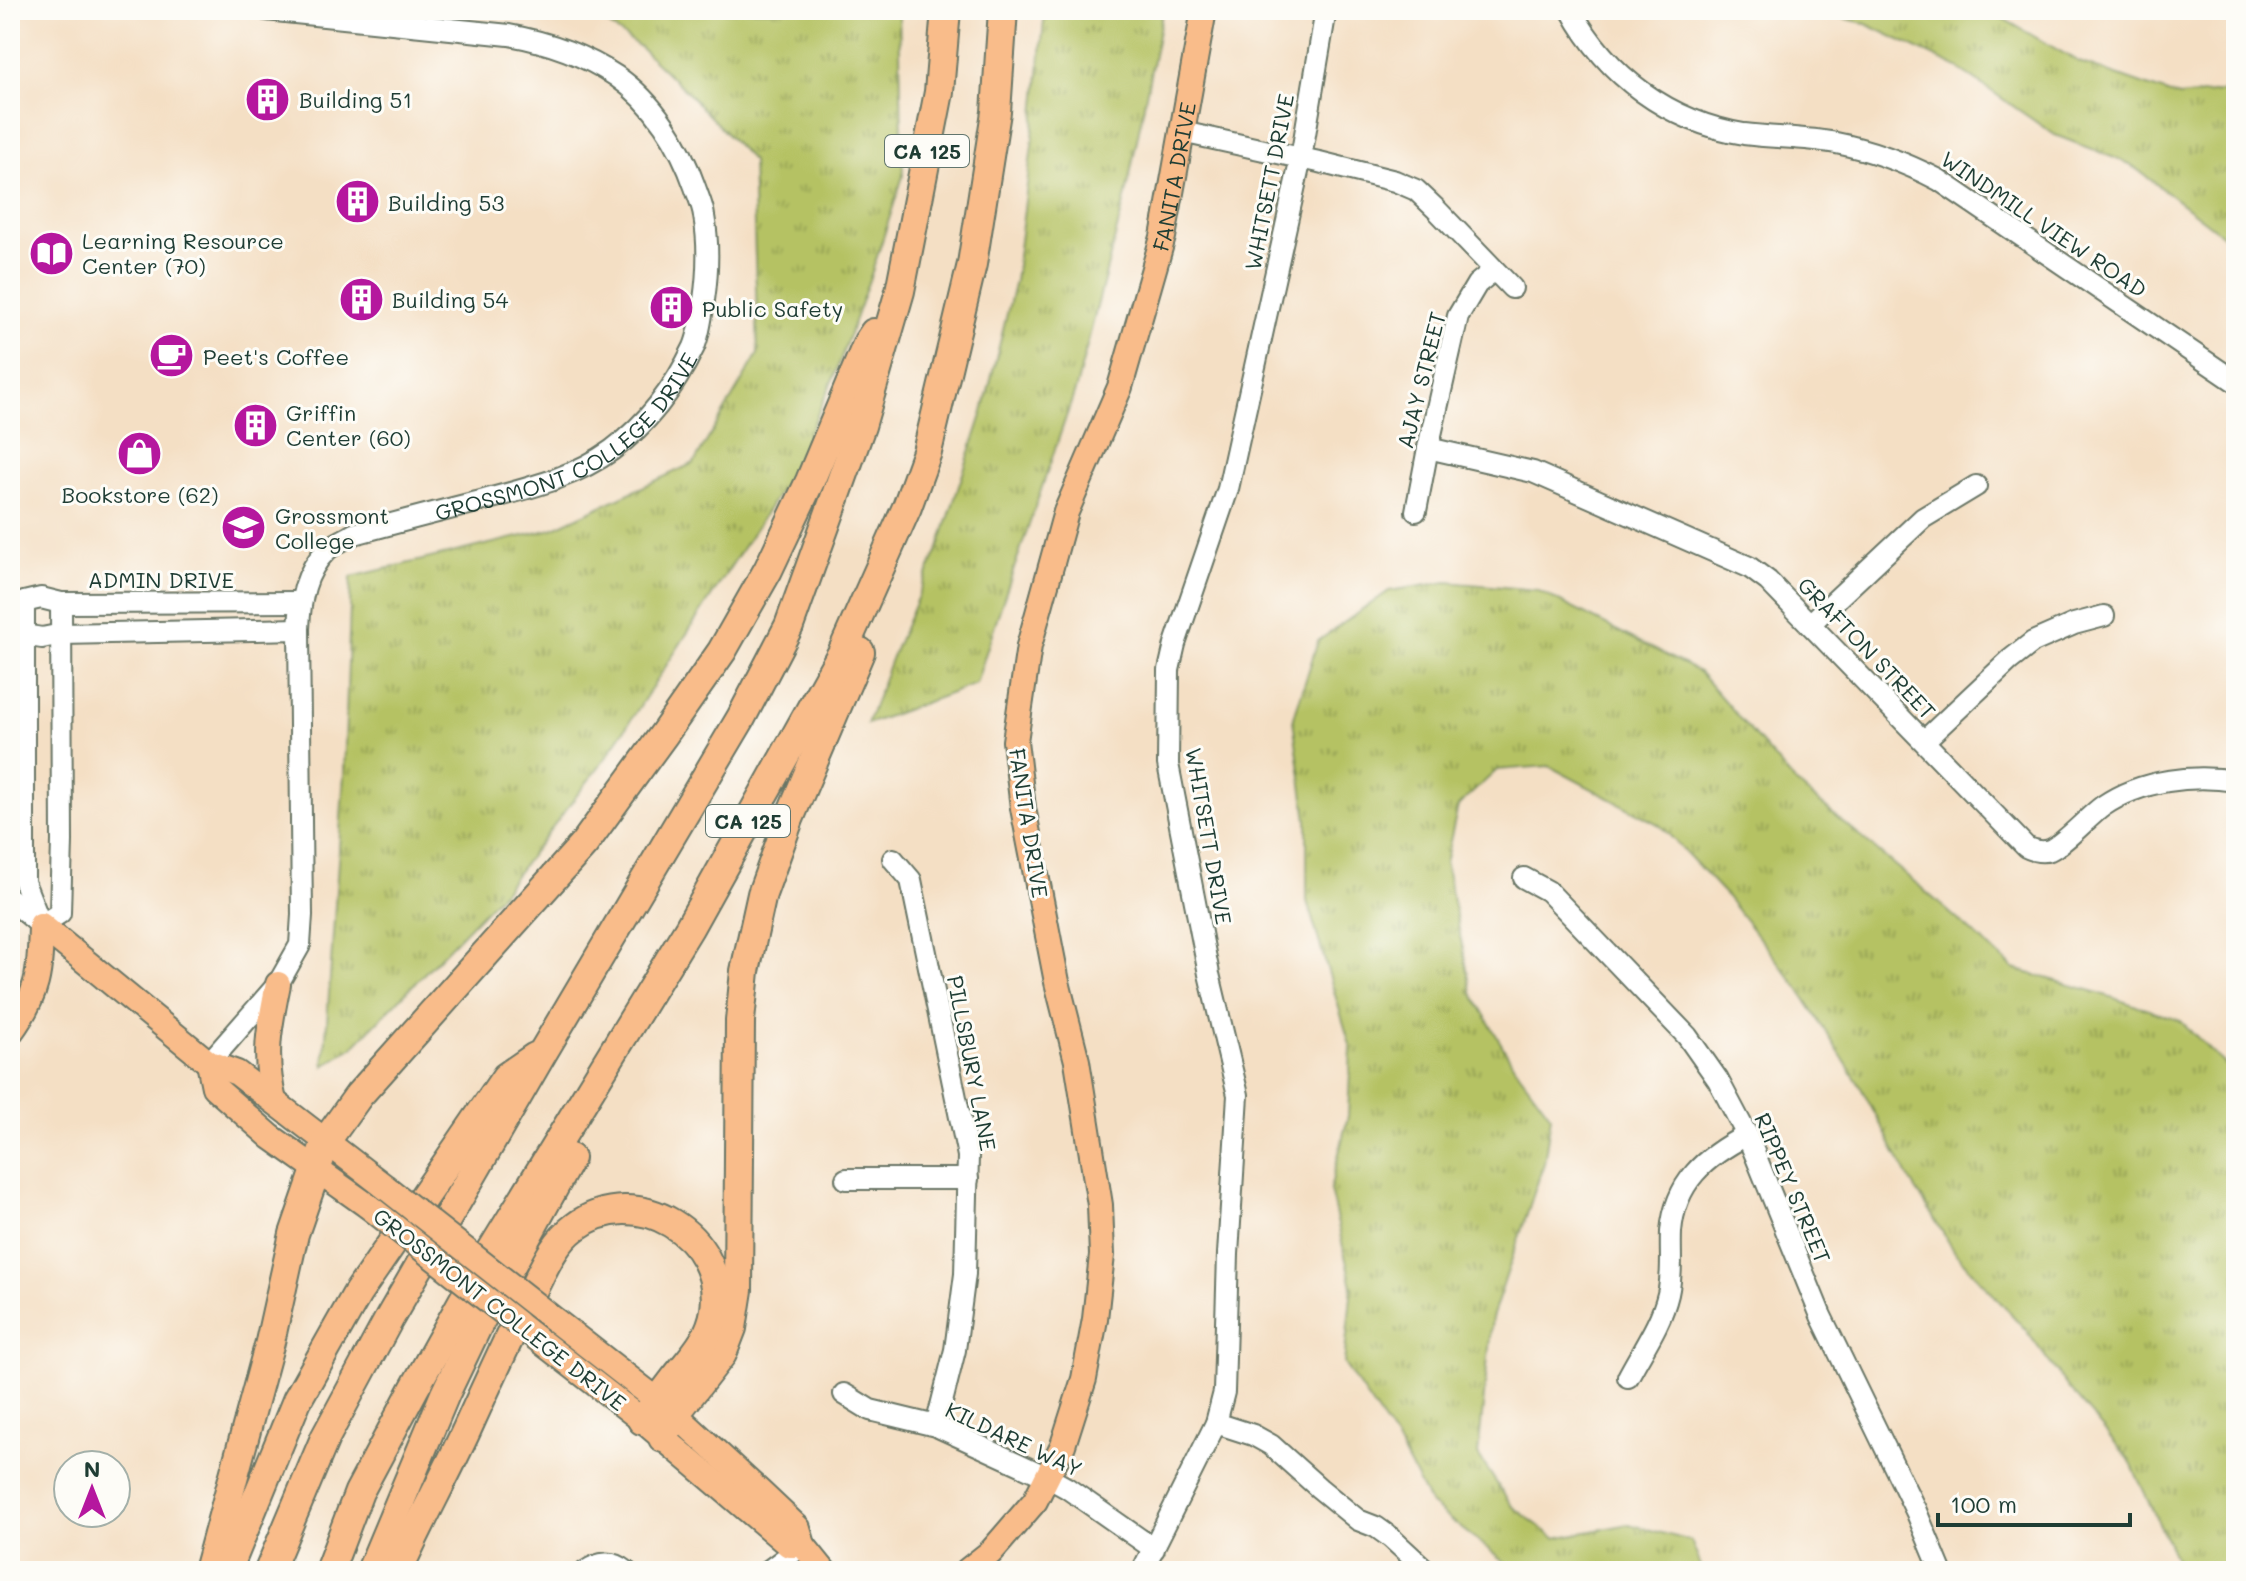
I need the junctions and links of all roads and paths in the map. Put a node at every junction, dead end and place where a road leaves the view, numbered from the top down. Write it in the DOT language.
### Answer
graph roads {
  1 [pos="266,10"];
  2 [pos="946,10"];
  3 [pos="1003,10"];
  4 [pos="1204,10"];
  5 [pos="1326,10"];
  6 [pos="1571,10"];
  7 [pos="1182,132"];
  8 [pos="1301,158"];
  9 [pos="1494,270"];
  10 [pos="1512,288"];
  11 [pos="900,291"];
  12 [pos="2236,382"];
  13 [pos="1428,448"];
  14 [pos="1976,486"];
  15 [pos="907,507"];
  16 [pos="1416,511"];
  17 [pos="300,602"];
  18 [pos="61,603"];
  19 [pos="2104,616"];
  20 [pos="1810,624"];
  21 [pos="299,629"];
  22 [pos="62,634"];
  23 [pos="23,635"];
  24 [pos="1924,741"];
  25 [pos="2236,781"];
  26 [pos="893,859"];
  27 [pos="1524,878"];
  28 [pos="10,899"];
  29 [pos="41,925"];
  30 [pos="669,961"];
  31 [pos="278,984"];
  32 [pos="10,1033"];
  33 [pos="543,1052"];
  34 [pos="209,1063"];
  35 [pos="274,1101"];
  36 [pos="1747,1135"];
  37 [pos="326,1141"];
  38 [pos="317,1170"];
  39 [pos="846,1179"];
  40 [pos="968,1179"];
  41 [pos="1628,1377"];
  42 [pos="844,1394"];
  43 [pos="660,1418"];
  44 [pos="1216,1423"];
  45 [pos="936,1426"];
  46 [pos="1047,1477"];
  47 [pos="803,1545"];
  48 [pos="1154,1549"];
  49 [pos="208,1571"];
  50 [pos="227,1571"];
  51 [pos="269,1571"];
  52 [pos="329,1571"];
  53 [pos="371,1571"];
  54 [pos="398,1571"];
  55 [pos="586,1571"];
  56 [pos="626,1571"];
  57 [pos="768,1571"];
  58 [pos="824,1571"];
  59 [pos="967,1571"];
  60 [pos="1142,1571"];
  61 [pos="1427,1571"];
  62 [pos="1941,1571"];
  1 -- 17 [label="street, GROSSMONT COLLEGE DRIVE"];
  2 -- 11 [label="highway, CA 125"];
  3 -- 15 [label="highway, CA 125"];
  4 -- 7 [label="main road, FANITA DRIVE"];
  5 -- 8 [label="street, WHITSETT DRIVE"];
  6 -- 12 [label="street, WINDMILL VIEW ROAD"];
  7 -- 8 [label="street"];
  7 -- 46 [label="main road, FANITA DRIVE"];
  8 -- 9 [label="street"];
  8 -- 44 [label="street, WHITSETT DRIVE"];
  9 -- 10 [label="street"];
  9 -- 13 [label="street, AJAY STREET"];
  11 -- 33 [label="highway, CA 125"];
  11 -- 37 [label="highway"];
  13 -- 16 [label="street, AJAY STREET"];
  13 -- 20 [label="street, GRAFTON STREET"];
  14 -- 20 [label="street"];
  15 -- 30 [label="highway, CA 125"];
  15 -- 43 [label="highway"];
  17 -- 18 [label="street, ADMIN DRIVE"];
  17 -- 21 [label="street, GROSSMONT COLLEGE DRIVE"];
  18 -- 22 [label="street"];
  18 -- 23 [label="street, ADMIN DRIVE"];
  19 -- 24 [label="street"];
  20 -- 24 [label="street, GRAFTON STREET"];
  21 -- 22 [label="street"];
  21 -- 31 [label="street, GROSSMONT COLLEGE DRIVE"];
  22 -- 23 [label="street"];
  22 -- 29 [label="street"];
  23 -- 29 [label="street"];
  24 -- 25 [label="street, GRAFTON STREET"];
  26 -- 40 [label="street, PILLSBURY LANE"];
  27 -- 36 [label="street, RIPPEY STREET"];
  28 -- 29 [label="street, GROSSMONT COLLEGE DRIVE"];
  29 -- 32 [label="main road"];
  29 -- 34 [label="main road, GROSSMONT COLLEGE DRIVE"];
  30 -- 52 [label="highway, CA 125"];
  30 -- 53 [label="highway"];
  31 -- 34 [label="street, GROSSMONT COLLEGE DRIVE"];
  31 -- 35 [label="main road"];
  33 -- 50 [label="highway"];
  33 -- 51 [label="highway, CA 125"];
  34 -- 35 [label="main road, GROSSMONT COLLEGE DRIVE"];
  34 -- 38 [label="main road, GROSSMONT COLLEGE DRIVE"];
  35 -- 37 [label="main road, GROSSMONT COLLEGE DRIVE"];
  36 -- 41 [label="street"];
  36 -- 62 [label="street, RIPPEY STREET"];
  37 -- 38 [label="highway"];
  37 -- 43 [label="main road, GROSSMONT COLLEGE DRIVE, bridge"];
  38 -- 43 [label="main road, GROSSMONT COLLEGE DRIVE, bridge"];
  38 -- 49 [label="highway"];
  39 -- 40 [label="street"];
  40 -- 45 [label="street, PILLSBURY LANE"];
  42 -- 45 [label="street, KILDARE WAY"];
  43 -- 47 [label="main road, GROSSMONT COLLEGE DRIVE"];
  43 -- 54 [label="highway"];
  44 -- 48 [label="street, WHITSETT DRIVE"];
  44 -- 61 [label="street"];
  45 -- 46 [label="street, KILDARE WAY"];
  46 -- 48 [label="street, KILDARE WAY"];
  46 -- 59 [label="main road, FANITA DRIVE"];
  47 -- 57 [label="street"];
  47 -- 58 [label="main road, GROSSMONT COLLEGE DRIVE"];
  48 -- 60 [label="street, WHITSETT DRIVE"];
  55 -- 56 [label="street"];
}
